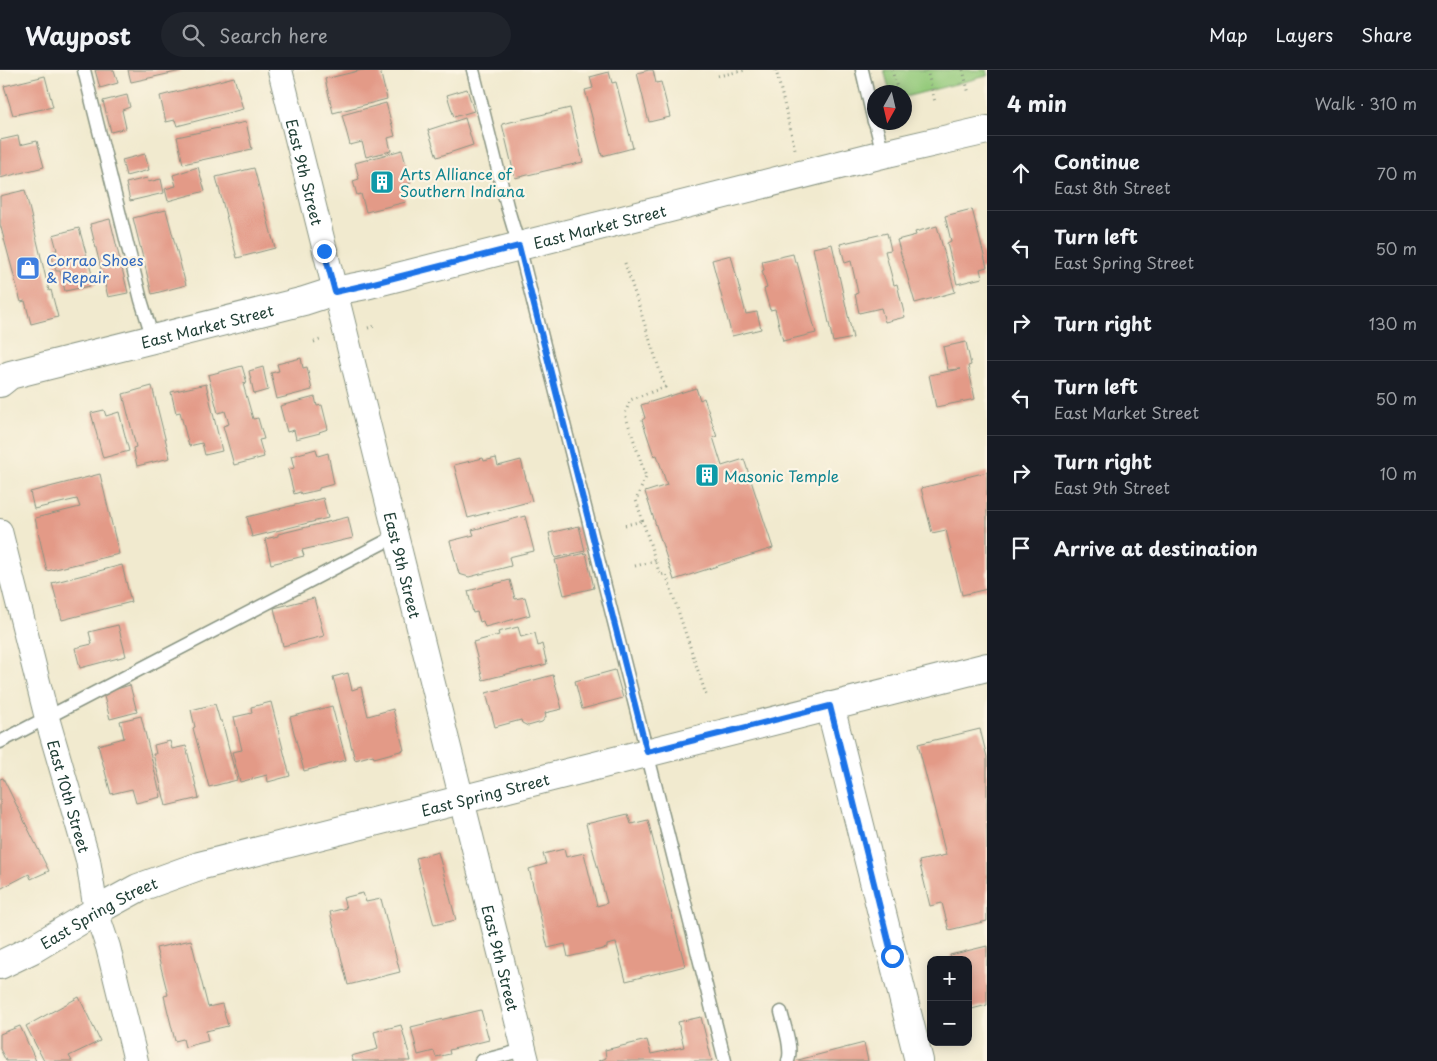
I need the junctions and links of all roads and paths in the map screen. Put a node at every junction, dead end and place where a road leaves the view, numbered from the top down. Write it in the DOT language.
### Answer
graph roads {
  1 [pos="84,70"];
  2 [pos="280,70"];
  3 [pos="473,70"];
  4 [pos="746,70"];
  5 [pos="776,70"];
  6 [pos="862,70"];
  7 [pos="892,70"];
  8 [pos="927,70"];
  9 [pos="963,70"];
  10 [pos="718,76"];
  11 [pos="896,85"];
  12 [pos="867,92"];
  13 [pos="969,94"];
  14 [pos="935,102"];
  15 [pos="876,130"];
  16 [pos="987,130"];
  17 [pos="796,154"];
  18 [pos="883,154"];
  19 [pos="519,246"];
  20 [pos="625,263"];
  21 [pos="335,292"];
  22 [pos="153,339"];
  23 [pos="3,377"];
  24 [pos="643,521"];
  25 [pos="625,526"];
  26 [pos="0,531"];
  27 [pos="396,536"];
  28 [pos="656,561"];
  29 [pos="634,566"];
  30 [pos="7,588"];
  31 [pos="987,667"];
  32 [pos="706,695"];
  33 [pos="830,706"];
  34 [pos="47,718"];
  35 [pos="0,742"];
  36 [pos="647,752"];
  37 [pos="461,798"];
  38 [pos="96,911"];
  39 [pos="0,965"];
  40 [pos="781,1012"];
  41 [pos="525,1056"];
  42 [pos="136,1061"];
  43 [pos="481,1061"];
  44 [pos="725,1061"];
  45 [pos="788,1061"];
  46 [pos="919,1061"];
  1 -- 22 [label="lane"];
  2 -- 21 [label="street, East 9th Street"];
  3 -- 19 [label="lane"];
  4 -- 10 [label="path"];
  5 -- 17 [label="path"];
  6 -- 12 [label="lane"];
  7 -- 11 [label="path"];
  8 -- 14 [label="path"];
  9 -- 13 [label="path"];
  15 -- 18 [label="lane"];
  16 -- 18 [label="street, East Market Street"];
  18 -- 19 [label="street, East Market Street"];
  19 -- 21 [label="street, East Market Street"];
  19 -- 36 [label="lane"];
  20 -- 24 [label="path"];
  21 -- 22 [label="street, East Market Street"];
  21 -- 27 [label="street, East 9th Street"];
  22 -- 23 [label="street, East Market Street"];
  24 -- 25 [label="path"];
  24 -- 28 [label="path"];
  26 -- 30 [label="street, East 10th Street"];
  27 -- 34 [label="lane"];
  27 -- 37 [label="street, East 9th Street"];
  28 -- 29 [label="path"];
  28 -- 32 [label="path"];
  30 -- 34 [label="street, East 10th Street"];
  31 -- 33 [label="street, East Spring Street"];
  33 -- 36 [label="street, East Spring Street"];
  33 -- 46 [label="street"];
  34 -- 35 [label="lane"];
  34 -- 38 [label="street, East 10th Street"];
  36 -- 37 [label="street, East Spring Street"];
  36 -- 44 [label="lane"];
  37 -- 38 [label="street, East Spring Street"];
  37 -- 41 [label="street, East 9th Street"];
  38 -- 39 [label="street, East Spring Street"];
  38 -- 42 [label="street, East 10th Street"];
  40 -- 45 [label="lane"];
  41 -- 43 [label="lane"];
}
